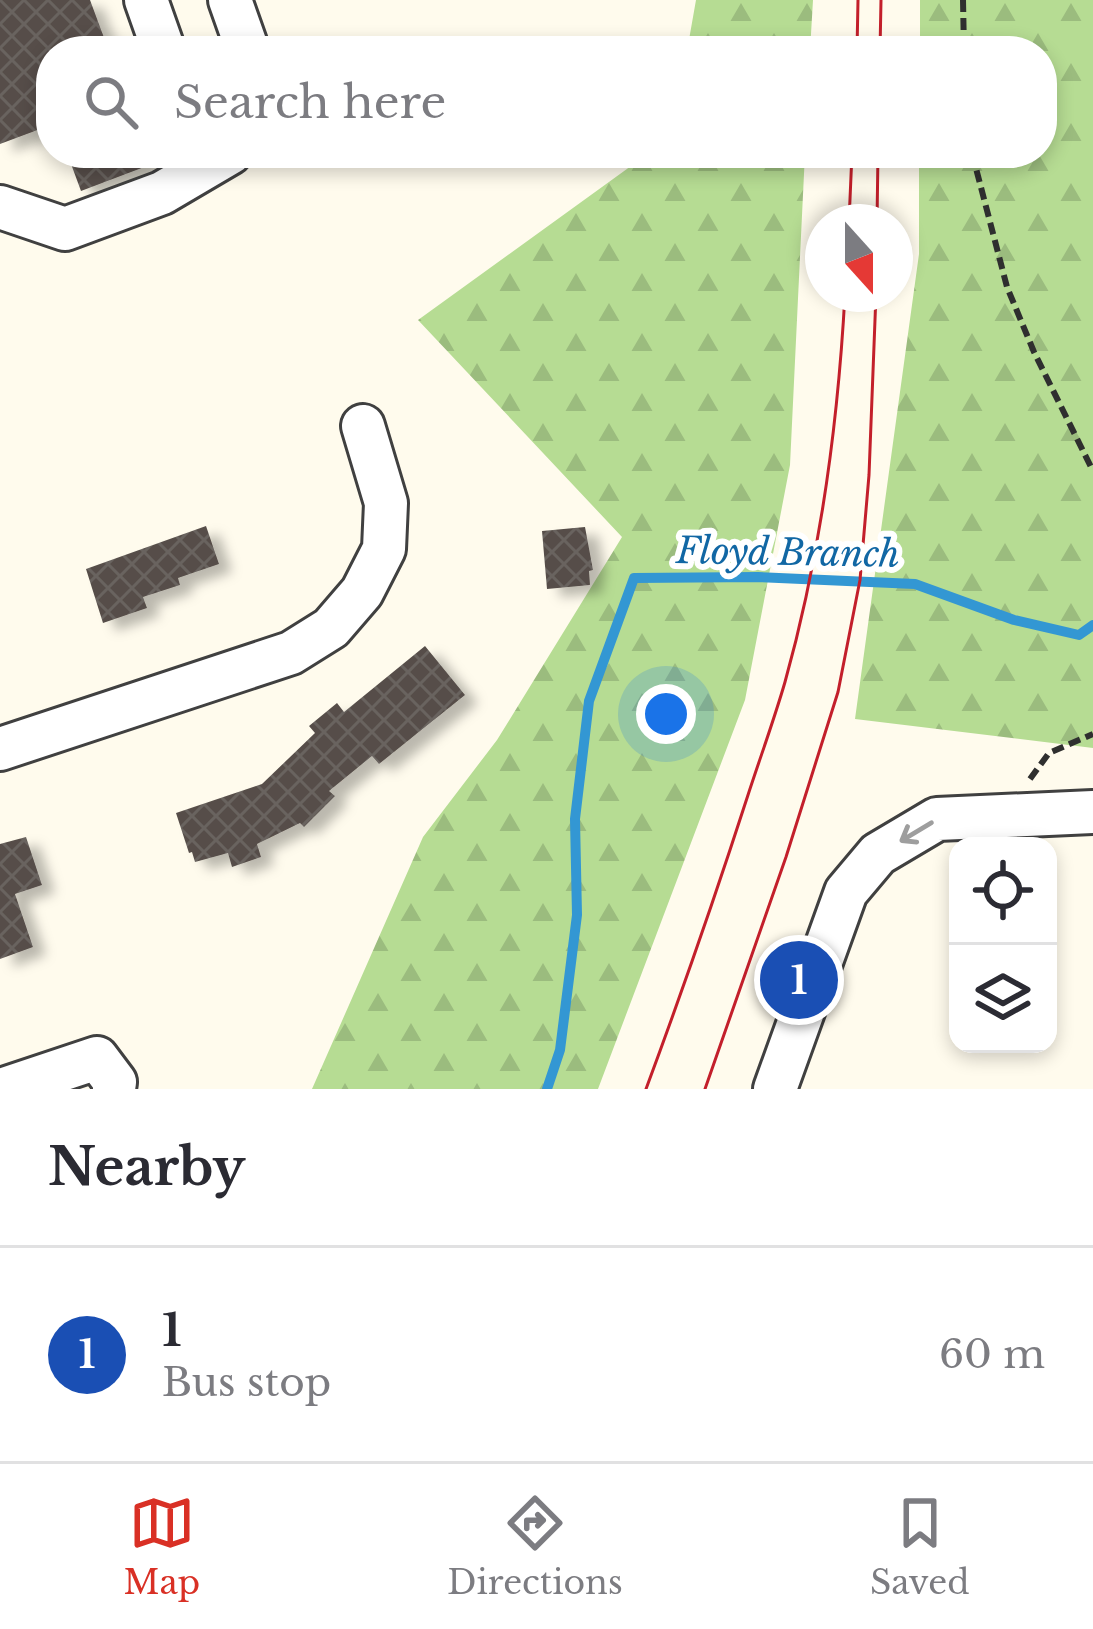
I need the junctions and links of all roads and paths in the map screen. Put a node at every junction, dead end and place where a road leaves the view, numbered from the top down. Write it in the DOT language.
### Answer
graph roads {
  1 [pos="146,0"];
  2 [pos="230,0"];
  3 [pos="963,0"];
  4 [pos="159,36"];
  5 [pos="243,36"];
  6 [pos="964,36"];
  7 [pos="198,168"];
  8 [pos="976,168"];
  9 [pos="0,207"];
  10 [pos="363,426"];
  11 [pos="1093,471"];
  12 [pos="1093,734"];
  13 [pos="0,749"];
  14 [pos="1027,802"];
  15 [pos="1093,812"];
  16 [pos="4,1089"];
  17 [pos="114,1089"];
  18 [pos="776,1089"];
  1 -- 4 [label="street"];
  2 -- 5 [label="street"];
  3 -- 6 [label="path"];
  7 -- 9 [label="street"];
  8 -- 11 [label="path"];
  10 -- 13 [label="street"];
  12 -- 14 [label="path"];
  14 -- 15 [label="street"];
  14 -- 18 [label="street, one-way"];
  16 -- 17 [label="street"];
}
